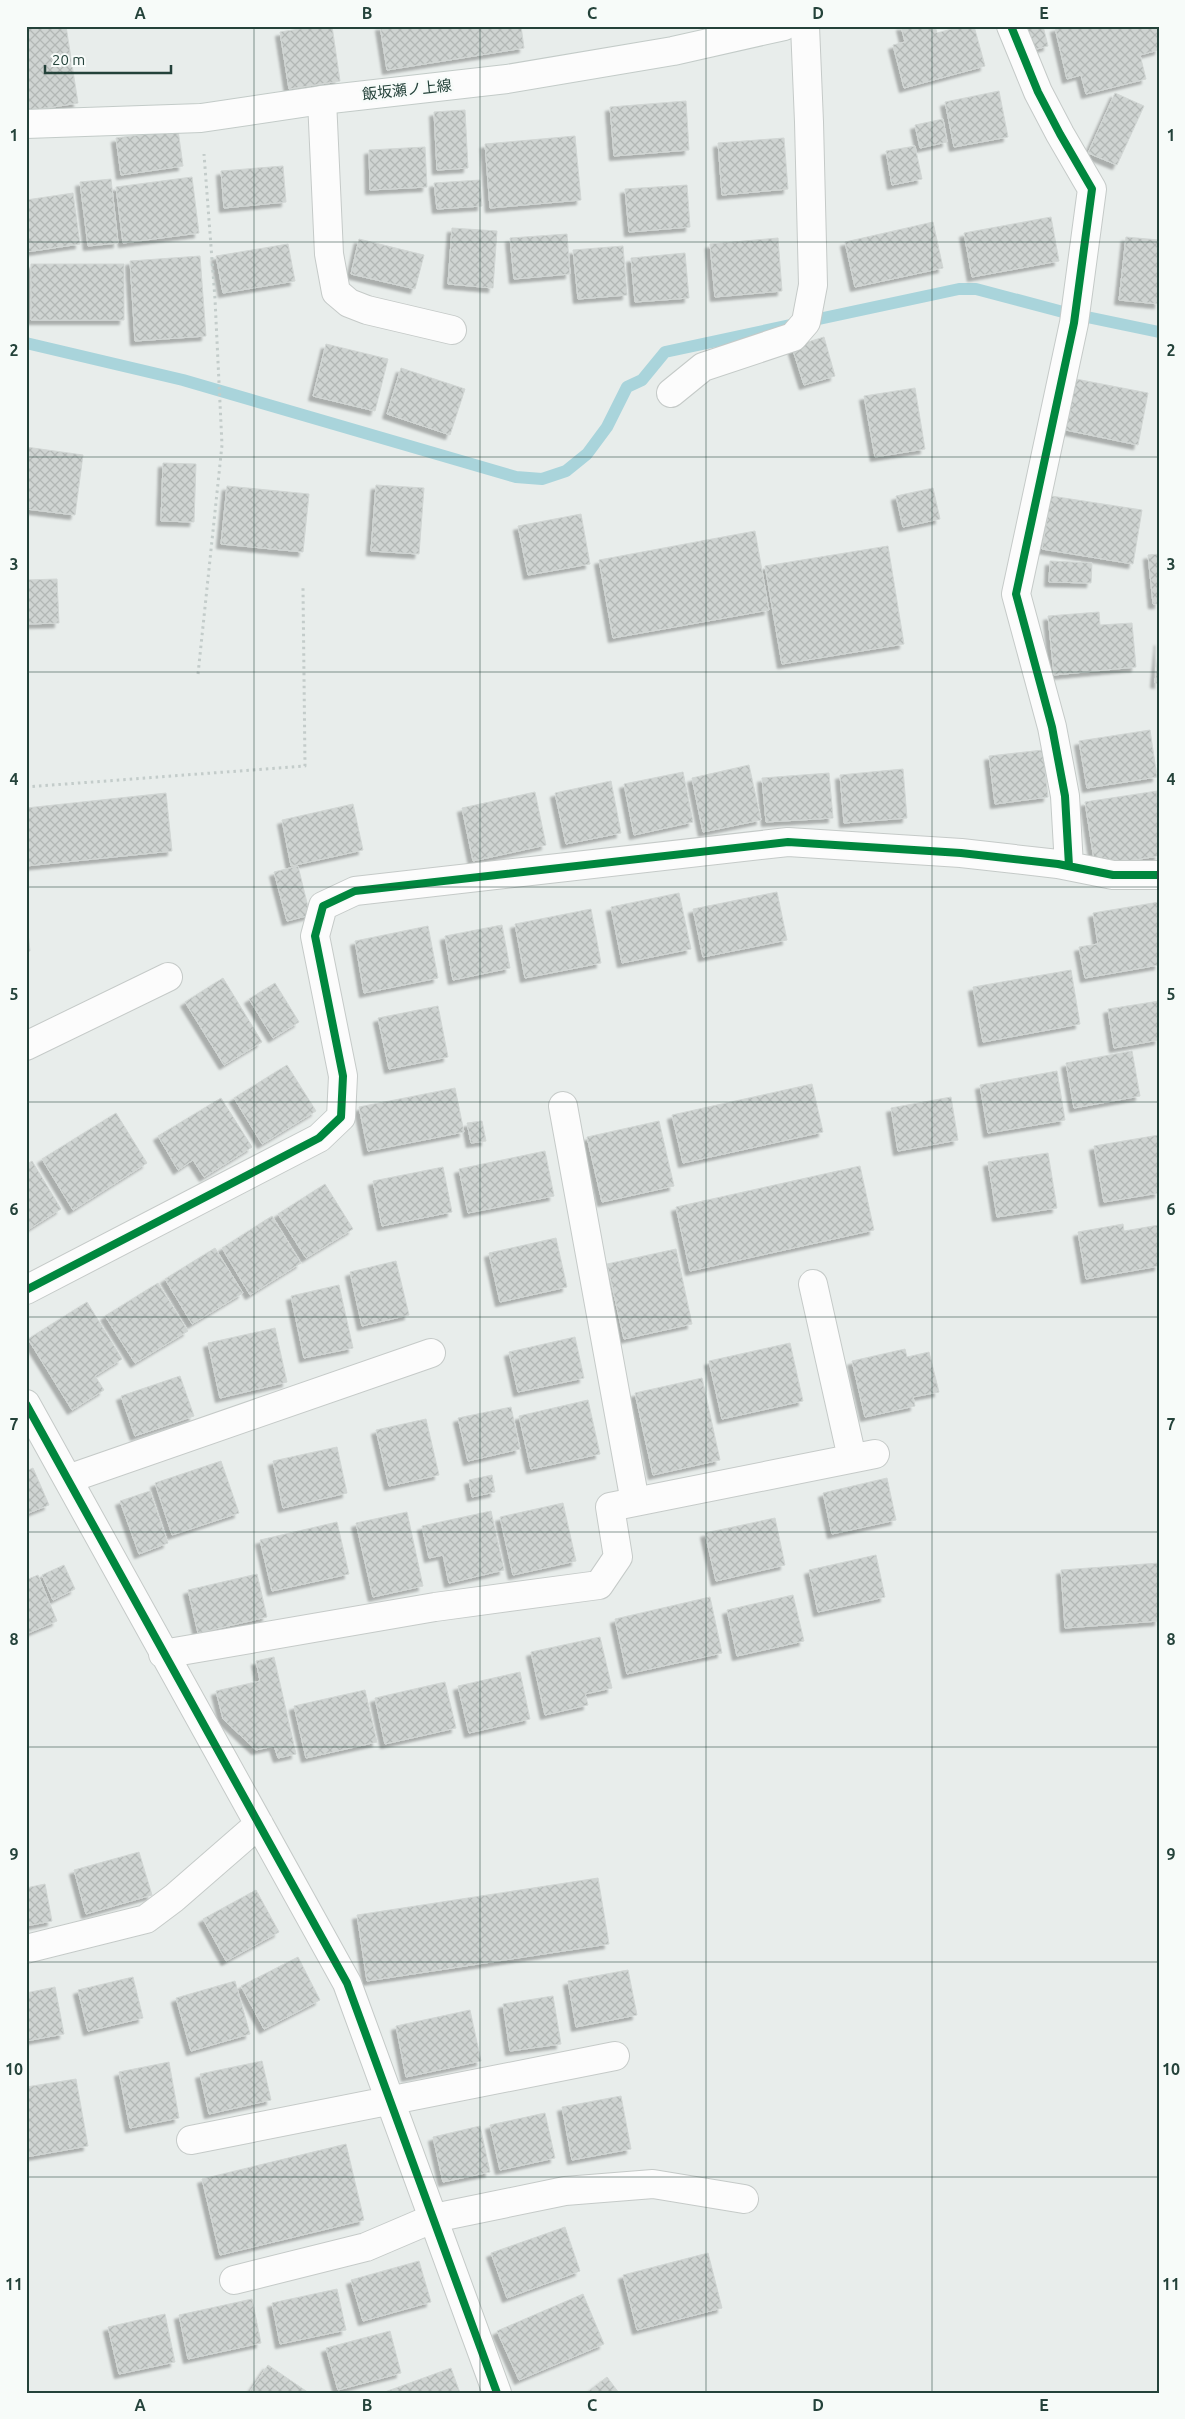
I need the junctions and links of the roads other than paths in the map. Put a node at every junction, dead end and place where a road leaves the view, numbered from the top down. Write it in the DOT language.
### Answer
graph roads {
  1 [pos="804,26"];
  2 [pos="1011,26"];
  3 [pos="769,28"];
  4 [pos="322,100"];
  5 [pos="26,124"];
  6 [pos="452,330"];
  7 [pos="671,393"];
  8 [pos="1069,866"];
  9 [pos="1159,875"];
  10 [pos="168,977"];
  11 [pos="26,1046"];
  12 [pos="563,1106"];
  13 [pos="813,1284"];
  14 [pos="26,1290"];
  15 [pos="431,1353"];
  16 [pos="26,1404"];
  17 [pos="68,1480"];
  18 [pos="635,1502"];
  19 [pos="163,1654"];
  20 [pos="259,1824"];
  21 [pos="26,1949"];
  22 [pos="615,2056"];
  23 [pos="391,2100"];
  24 [pos="191,2140"];
  25 [pos="744,2199"];
  26 [pos="434,2218"];
  27 [pos="234,2280"];
  28 [pos="497,2393"];
  1 -- 7 [label="street"];
  2 -- 8 [label="street"];
  3 -- 4 [label="street, 飯坂瀬ノ上線"];
  4 -- 5 [label="street, 飯坂瀬ノ上線"];
  4 -- 6 [label="street"];
  8 -- 9 [label="street"];
  8 -- 14 [label="street"];
  10 -- 11 [label="street"];
  12 -- 18 [label="street"];
  13 -- 18 [label="street"];
  15 -- 17 [label="street"];
  16 -- 17 [label="street"];
  17 -- 19 [label="street"];
  18 -- 19 [label="street"];
  19 -- 20 [label="street"];
  20 -- 21 [label="street"];
  20 -- 23 [label="street"];
  22 -- 23 [label="street"];
  23 -- 24 [label="street"];
  23 -- 26 [label="street"];
  25 -- 26 [label="street"];
  26 -- 27 [label="street"];
  26 -- 28 [label="street"];
}
